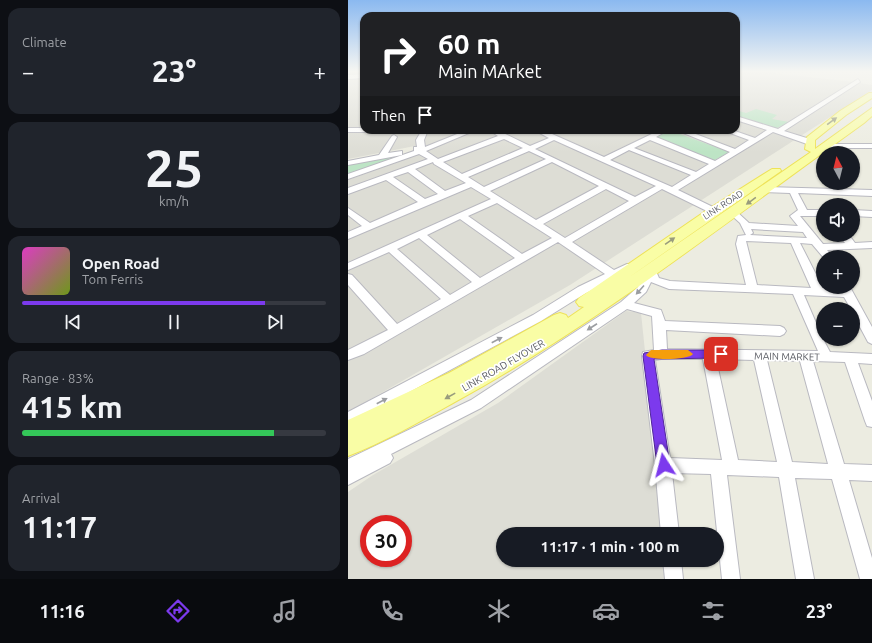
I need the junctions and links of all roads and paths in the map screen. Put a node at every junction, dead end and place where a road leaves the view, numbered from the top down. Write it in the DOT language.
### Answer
graph roads {
  1 [pos="830,98"];
  2 [pos="867,98"];
  3 [pos="872,102"];
  4 [pos="872,111"];
  5 [pos="872,118"];
  6 [pos="740,119"];
  7 [pos="348,130"];
  8 [pos="360,130"];
  9 [pos="775,131"];
  10 [pos="423,134"];
  11 [pos="453,134"];
  12 [pos="462,134"];
  13 [pos="500,134"];
  14 [pos="546,134"];
  15 [pos="656,134"];
  16 [pos="690,134"];
  17 [pos="737,134"];
  18 [pos="504,136"];
  19 [pos="394,137"];
  20 [pos="650,137"];
  21 [pos="554,138"];
  22 [pos="755,140"];
  23 [pos="816,146"];
  24 [pos="817,146"];
  25 [pos="819,146"];
  26 [pos="820,146"];
  27 [pos="820,146"];
  28 [pos="860,146"];
  29 [pos="872,146"];
  30 [pos="629,148"];
  31 [pos="816,148"];
  32 [pos="420,149"];
  33 [pos="528,149"];
  34 [pos="816,149"];
  35 [pos="737,152"];
  36 [pos="382,156"];
  37 [pos="551,160"];
  38 [pos="603,160"];
  39 [pos="434,161"];
  40 [pos="348,163"];
  41 [pos="715,164"];
  42 [pos="408,168"];
  43 [pos="697,175"];
  44 [pos="386,176"];
  45 [pos="348,177"];
  46 [pos="462,177"];
  47 [pos="473,183"];
  48 [pos="606,186"];
  49 [pos="661,186"];
  50 [pos="348,190"];
  51 [pos="485,190"];
  52 [pos="672,190"];
  53 [pos="766,190"];
  54 [pos="793,191"];
  55 [pos="872,193"];
  56 [pos="444,194"];
  57 [pos="498,199"];
  58 [pos="634,200"];
  59 [pos="424,202"];
  60 [pos="348,211"];
  61 [pos="714,211"];
  62 [pos="733,213"];
  63 [pos="804,213"];
  64 [pos="816,213"];
  65 [pos="860,213"];
  66 [pos="872,214"];
  67 [pos="460,216"];
  68 [pos="535,224"];
  69 [pos="746,226"];
  70 [pos="369,227"];
  71 [pos="805,229"];
  72 [pos="420,234"];
  73 [pos="348,236"];
  74 [pos="749,237"];
  75 [pos="562,240"];
  76 [pos="794,240"];
  77 [pos="849,242"];
  78 [pos="818,244"];
  79 [pos="872,245"];
  80 [pos="852,246"];
  81 [pos="389,247"];
  82 [pos="823,250"];
  83 [pos="521,258"];
  84 [pos="348,267"];
  85 [pos="644,267"];
  86 [pos="348,278"];
  87 [pos="616,281"];
  88 [pos="479,282"];
  89 [pos="816,286"];
  90 [pos="752,289"];
  91 [pos="797,291"];
  92 [pos="816,292"];
  93 [pos="848,294"];
  94 [pos="449,300"];
  95 [pos="625,305"];
  96 [pos="660,325"];
  97 [pos="396,331"];
  98 [pos="780,331"];
  99 [pos="872,339"];
  100 [pos="662,354"];
  101 [pos="708,354"];
  102 [pos="348,355"];
  103 [pos="760,356"];
  104 [pos="805,356"];
  105 [pos="826,356"];
  106 [pos="850,357"];
  107 [pos="872,359"];
  108 [pos="476,404"];
  109 [pos="348,419"];
  110 [pos="872,421"];
  111 [pos="348,430"];
  112 [pos="348,446"];
  113 [pos="664,465"];
  114 [pos="348,467"];
  115 [pos="725,468"];
  116 [pos="786,468"];
  117 [pos="839,471"];
  118 [pos="872,473"];
  119 [pos="348,477"];
  120 [pos="669,527"];
  121 [pos="673,567"];
  122 [pos="674,579"];
  123 [pos="731,579"];
  124 [pos="805,579"];
  125 [pos="869,579"];
  1 -- 9 [label="street"];
  24 -- 2 [label="main road, one-way"];
  3 -- 25 [label="main road"];
  4 -- 26 [label="main road"];
  5 -- 27 [label="main road"];
  6 -- 9 [label="street"];
  7 -- 8 [label="street"];
  9 -- 22 [label="street"];
  9 -- 23 [label="street"];
  10 -- 32 [label="street"];
  11 -- 32 [label="street"];
  12 -- 32 [label="street"];
  13 -- 18 [label="street"];
  14 -- 21 [label="street"];
  15 -- 20 [label="street"];
  16 -- 35 [label="street"];
  17 -- 22 [label="street"];
  18 -- 33 [label="street"];
  18 -- 39 [label="street"];
  19 -- 36 [label="street"];
  20 -- 30 [label="street"];
  20 -- 41 [label="street"];
  21 -- 33 [label="street"];
  21 -- 38 [label="street"];
  22 -- 35 [label="street"];
  28 -- 29 [label="street"];
  30 -- 38 [label="street"];
  30 -- 43 [label="street"];
  31 -- 61 [label="main road, LINK ROAD"];
  32 -- 36 [label="street"];
  32 -- 39 [label="street"];
  32 -- 45 [label="street"];
  33 -- 37 [label="street"];
  33 -- 46 [label="street"];
  34 -- 53 [label="main road, LINK ROAD"];
  35 -- 41 [label="street"];
  36 -- 40 [label="street"];
  37 -- 48 [label="street"];
  37 -- 51 [label="street"];
  38 -- 49 [label="street"];
  39 -- 42 [label="street"];
  39 -- 46 [label="street"];
  41 -- 43 [label="street"];
  42 -- 44 [label="street"];
  42 -- 56 [label="street"];
  43 -- 52 [label="street"];
  44 -- 50 [label="street"];
  44 -- 59 [label="street"];
  46 -- 47 [label="street"];
  47 -- 51 [label="street"];
  47 -- 56 [label="street"];
  48 -- 58 [label="street"];
  48 -- 68 [label="street"];
  49 -- 52 [label="street"];
  49 -- 58 [label="street"];
  51 -- 57 [label="street"];
  52 -- 61 [label="street"];
  53 -- 54 [label="street"];
  53 -- 62 [label="main road, LINK ROAD, one-way"];
  54 -- 55 [label="street"];
  54 -- 63 [label="street"];
  56 -- 59 [label="street"];
  57 -- 67 [label="street"];
  57 -- 68 [label="street"];
  58 -- 75 [label="street"];
  59 -- 70 [label="street"];
  60 -- 70 [label="street"];
  85 -- 61 [label="main road, LINK ROAD, one-way"];
  62 -- 69 [label="street"];
  62 -- 85 [label="main road, LINK ROAD"];
  63 -- 64 [label="street"];
  63 -- 71 [label="street"];
  65 -- 66 [label="street"];
  67 -- 72 [label="street"];
  67 -- 83 [label="street"];
  68 -- 75 [label="street"];
  69 -- 71 [label="street"];
  69 -- 74 [label="street"];
  70 -- 73 [label="street"];
  71 -- 78 [label="street"];
  72 -- 81 [label="street"];
  72 -- 88 [label="street"];
  74 -- 76 [label="street"];
  74 -- 90 [label="street"];
  75 -- 83 [label="street"];
  75 -- 87 [label="street"];
  76 -- 78 [label="street"];
  76 -- 89 [label="street"];
  77 -- 80 [label="street"];
  78 -- 80 [label="street"];
  78 -- 82 [label="street"];
  79 -- 80 [label="street"];
  81 -- 84 [label="street"];
  81 -- 94 [label="street"];
  83 -- 88 [label="street"];
  85 -- 87 [label="main road, LINK ROAD FLYOVER"];
  85 -- 90 [label="street"];
  85 -- 95 [label="street, one-way"];
  86 -- 97 [label="street"];
  109 -- 87 [label="street, one-way"];
  87 -- 111 [label="main road, LINK ROAD FLYOVER"];
  87 -- 112 [label="main road, LINK ROAD FLYOVER, one-way"];
  88 -- 94 [label="street"];
  90 -- 91 [label="street"];
  91 -- 92 [label="street"];
  91 -- 105 [label="street"];
  93 -- 99 [label="street"];
  94 -- 97 [label="street"];
  95 -- 96 [label="street"];
  95 -- 108 [label="street, one-way"];
  96 -- 98 [label="street"];
  96 -- 100 [label="street"];
  97 -- 102 [label="street"];
  100 -- 101 [label="street, MAIN MARKET"];
  100 -- 113 [label="street"];
  101 -- 103 [label="street, MAIN MARKET"];
  101 -- 115 [label="street"];
  103 -- 104 [label="street, MAIN MARKET"];
  103 -- 116 [label="street"];
  104 -- 105 [label="street, MAIN MARKET"];
  104 -- 117 [label="street"];
  105 -- 106 [label="street, MAIN MARKET"];
  106 -- 107 [label="street, MAIN MARKET"];
  106 -- 110 [label="street"];
  108 -- 114 [label="street"];
  108 -- 119 [label="street"];
  113 -- 115 [label="street"];
  113 -- 120 [label="street"];
  115 -- 116 [label="street"];
  115 -- 123 [label="street"];
  116 -- 117 [label="street"];
  116 -- 124 [label="street"];
  117 -- 118 [label="street"];
  117 -- 125 [label="street"];
  121 -- 122 [label="street"];
}
